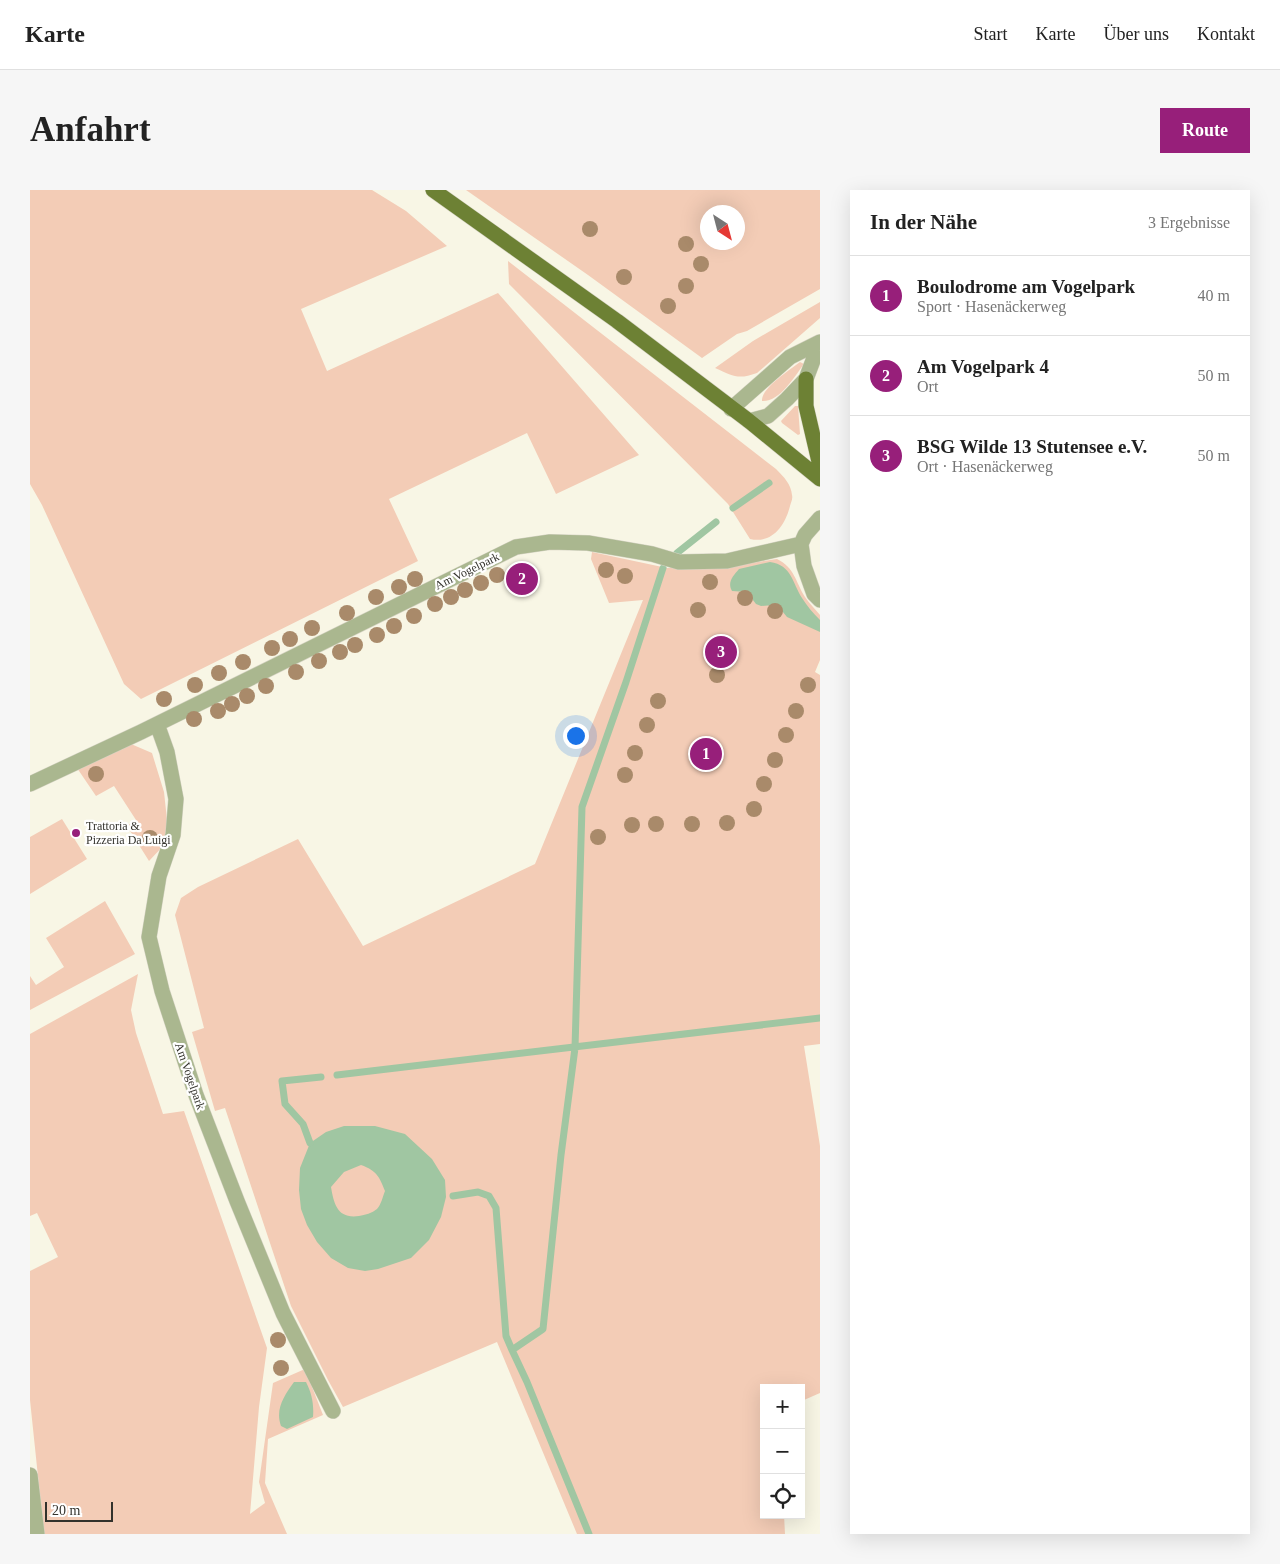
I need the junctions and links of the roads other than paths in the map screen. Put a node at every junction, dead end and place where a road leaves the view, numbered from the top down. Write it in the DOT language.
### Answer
graph roads {
  1 [pos="433,190"];
  2 [pos="820,342"];
  3 [pos="806,379"];
  4 [pos="731,408"];
  5 [pos="749,421"];
  6 [pos="820,466"];
  7 [pos="820,479"];
  8 [pos="820,518"];
  9 [pos="801,544"];
  10 [pos="820,600"];
  11 [pos="158,724"];
  12 [pos="30,784"];
  13 [pos="332,1411"];
  14 [pos="30,1475"];
  15 [pos="37,1534"];
  1 -- 4 [label="main road"];
  2 -- 3 [label="street"];
  2 -- 4 [label="street"];
  3 -- 5 [label="street"];
  3 -- 6 [label="main road"];
  4 -- 5 [label="main road"];
  5 -- 7 [label="main road"];
  8 -- 9 [label="street"];
  9 -- 10 [label="street"];
  9 -- 11 [label="street, Am Vogelpark"];
  11 -- 12 [label="street, Am Vogelpark"];
  11 -- 13 [label="street, Am Vogelpark"];
  14 -- 15 [label="street"];
}
